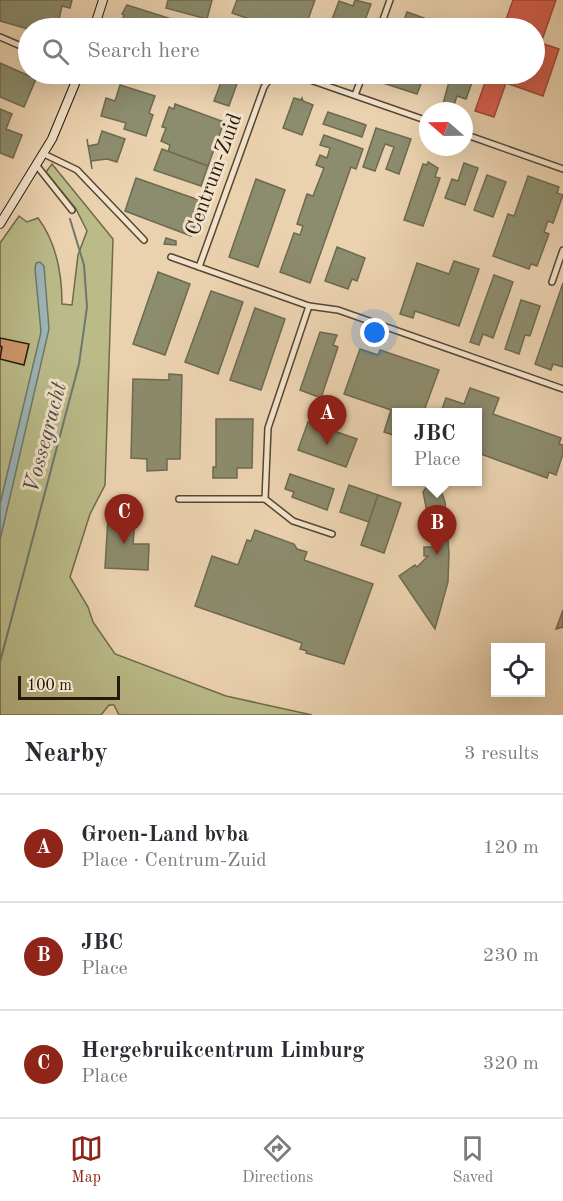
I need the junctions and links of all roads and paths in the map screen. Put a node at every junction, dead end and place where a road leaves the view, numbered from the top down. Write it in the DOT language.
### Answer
graph roads {
  1 [pos="102,0"];
  2 [pos="390,0"];
  3 [pos="97,18"];
  4 [pos="384,18"];
  5 [pos="0,37"];
  6 [pos="18,45"];
  7 [pos="75,84"];
  8 [pos="266,84"];
  9 [pos="323,84"];
  10 [pos="359,84"];
  11 [pos="355,95"];
  12 [pos="419,118"];
  13 [pos="473,137"];
  14 [pos="44,154"];
  15 [pos="37,166"];
  16 [pos="563,170"];
  17 [pos="72,210"];
  18 [pos="0,225"];
  19 [pos="144,240"];
  20 [pos="563,250"];
  21 [pos="171,257"];
  22 [pos="199,267"];
  23 [pos="552,282"];
  24 [pos="309,306"];
  25 [pos="563,389"];
  26 [pos="265,499"];
  27 [pos="179,500"];
  28 [pos="332,534"];
  1 -- 3 [label="street"];
  2 -- 4 [label="street"];
  5 -- 6 [label="street"];
  7 -- 14 [label="street"];
  8 -- 22 [label="street, Centrum-Zuid"];
  9 -- 11 [label="street, Centrum-Zuid"];
  10 -- 11 [label="street"];
  11 -- 12 [label="street, Centrum-Zuid"];
  13 -- 16 [label="street"];
  14 -- 15 [label="street"];
  14 -- 19 [label="street"];
  15 -- 17 [label="street"];
  15 -- 18 [label="street"];
  20 -- 23 [label="street"];
  21 -- 22 [label="street, Centrum-Zuid"];
  22 -- 24 [label="street, Centrum-Zuid"];
  24 -- 25 [label="street, Centrum-Zuid"];
  24 -- 26 [label="street"];
  26 -- 27 [label="street"];
  26 -- 28 [label="street"];
}
